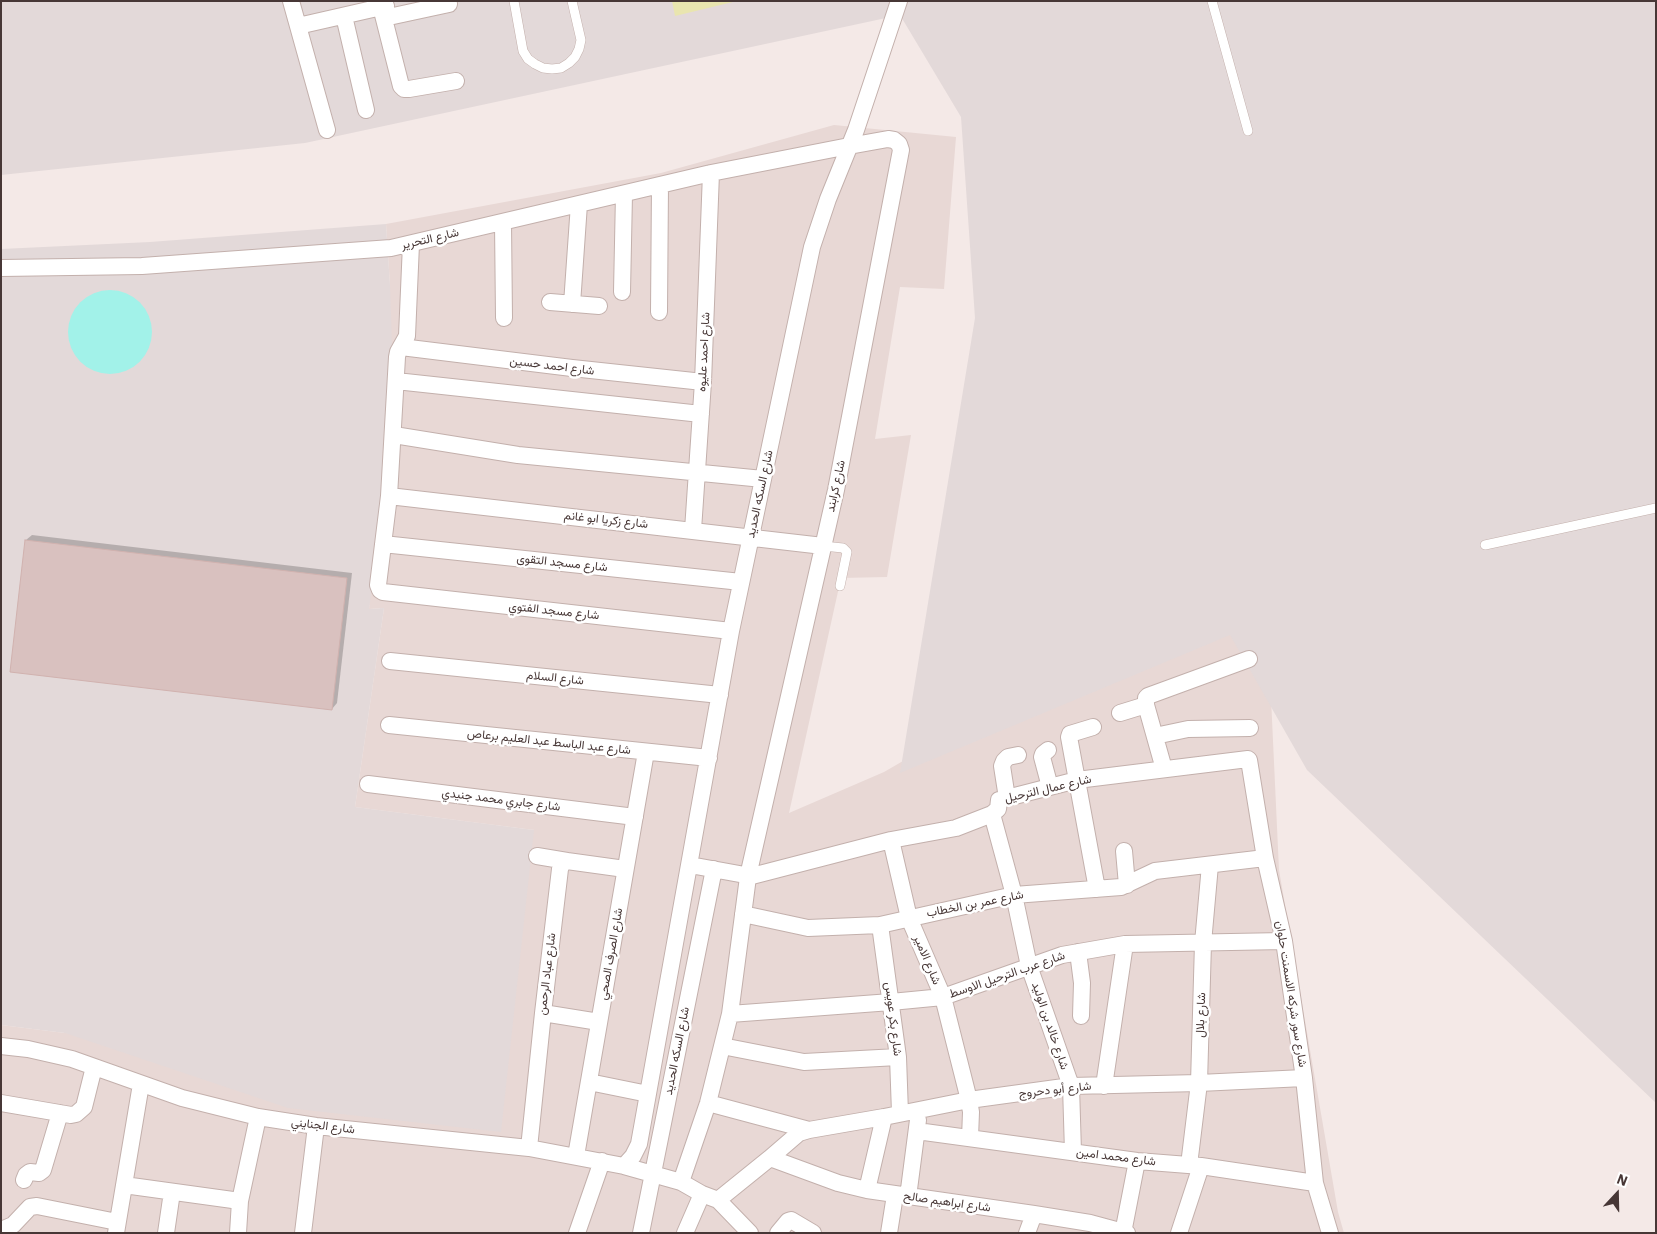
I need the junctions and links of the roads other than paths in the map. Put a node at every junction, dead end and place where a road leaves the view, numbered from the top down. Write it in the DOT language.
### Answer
graph roads {
  1 [pos="291,1"];
  2 [pos="514,1"];
  3 [pos="572,1"];
  4 [pos="899,1"];
  5 [pos="1212,1"];
  6 [pos="449,4"];
  7 [pos="384,10"];
  8 [pos="344,16"];
  9 [pos="298,26"];
  10 [pos="456,81"];
  11 [pos="366,110"];
  12 [pos="326,130"];
  13 [pos="1248,131"];
  14 [pos="849,146"];
  15 [pos="711,173"];
  16 [pos="660,185"];
  17 [pos="624,194"];
  18 [pos="579,204"];
  19 [pos="503,223"];
  20 [pos="411,244"];
  21 [pos="1,268"];
  22 [pos="622,292"];
  23 [pos="550,302"];
  24 [pos="572,304"];
  25 [pos="599,306"];
  26 [pos="659,312"];
  27 [pos="504,318"];
  28 [pos="400,348"];
  29 [pos="396,381"];
  30 [pos="703,382"];
  31 [pos="701,414"];
  32 [pos="394,435"];
  33 [pos="696,473"];
  34 [pos="763,479"];
  35 [pos="389,496"];
  36 [pos="1656,508"];
  37 [pos="693,530"];
  38 [pos="751,537"];
  39 [pos="383,544"];
  40 [pos="1485,545"];
  41 [pos="823,546"];
  42 [pos="741,582"];
  43 [pos="840,586"];
  44 [pos="732,631"];
  45 [pos="1249,659"];
  46 [pos="390,661"];
  47 [pos="720,695"];
  48 [pos="1146,705"];
  49 [pos="1120,713"];
  50 [pos="389,725"];
  51 [pos="1093,727"];
  52 [pos="1250,728"];
  53 [pos="1155,736"];
  54 [pos="1048,750"];
  55 [pos="646,752"];
  56 [pos="1018,755"];
  57 [pos="709,758"];
  58 [pos="1245,758"];
  59 [pos="1164,769"];
  60 [pos="1077,780"];
  61 [pos="368,784"];
  62 [pos="1050,787"];
  63 [pos="1007,798"];
  64 [pos="992,814"];
  65 [pos="635,817"];
  66 [pos="891,840"];
  67 [pos="1124,851"];
  68 [pos="537,856"];
  69 [pos="1265,858"];
  70 [pos="567,861"];
  71 [pos="690,865"];
  72 [pos="1210,865"];
  73 [pos="626,869"];
  74 [pos="714,869"];
  75 [pos="748,877"];
  76 [pos="1127,885"];
  77 [pos="1097,889"];
  78 [pos="1014,894"];
  79 [pos="743,914"];
  80 [pos="909,918"];
  81 [pos="880,925"];
  82 [pos="1284,941"];
  83 [pos="1203,943"];
  84 [pos="1125,944"];
  85 [pos="1078,952"];
  86 [pos="1029,966"];
  87 [pos="943,997"];
  88 [pos="891,1002"];
  89 [pos="542,1013"];
  90 [pos="730,1014"];
  91 [pos="1081,1016"];
  92 [pos="599,1022"];
  93 [pos="1,1046"];
  94 [pos="722,1046"];
  95 [pos="898,1057"];
  96 [pos="94,1067"];
  97 [pos="1304,1078"];
  98 [pos="589,1082"];
  99 [pos="140,1084"];
  100 [pos="1199,1084"];
  101 [pos="1071,1086"];
  102 [pos="1104,1086"];
  103 [pos="648,1094"];
  104 [pos="969,1100"];
  105 [pos="1,1102"];
  106 [pos="708,1102"];
  107 [pos="919,1109"];
  108 [pos="60,1113"];
  109 [pos="892,1115"];
  110 [pos="258,1117"];
  111 [pos="316,1126"];
  112 [pos="809,1130"];
  113 [pos="917,1131"];
  114 [pos="970,1138"];
  115 [pos="529,1148"];
  116 [pos="1072,1152"];
  117 [pos="576,1156"];
  118 [pos="770,1158"];
  119 [pos="602,1161"];
  120 [pos="1137,1161"];
  121 [pos="624,1166"];
  122 [pos="1195,1166"];
  123 [pos="652,1174"];
  124 [pos="24,1180"];
  125 [pos="680,1182"];
  126 [pos="1315,1182"];
  127 [pos="124,1185"];
  128 [pos="867,1190"];
  129 [pos="172,1192"];
  130 [pos="702,1194"];
  131 [pos="901,1196"];
  132 [pos="718,1200"];
  133 [pos="240,1201"];
  134 [pos="1034,1214"];
  135 [pos="117,1227"];
  136 [pos="1,1230"];
  137 [pos="1124,1232"];
  138 [pos="166,1233"];
  139 [pos="238,1233"];
  140 [pos="303,1233"];
  141 [pos="577,1233"];
  142 [pos="641,1233"];
  143 [pos="685,1233"];
  144 [pos="750,1233"];
  145 [pos="778,1233"];
  146 [pos="812,1233"];
  147 [pos="889,1233"];
  148 [pos="1027,1233"];
  149 [pos="1179,1233"];
  150 [pos="1330,1233"];
  1 -- 9 [label="street"];
  2 -- 3 [label="lane"];
  4 -- 14 [label="street, شارع السكه الحديد"];
  5 -- 13 [label="lane"];
  6 -- 7 [label="street"];
  7 -- 8 [label="street"];
  7 -- 10 [label="street"];
  8 -- 9 [label="street"];
  8 -- 11 [label="street"];
  9 -- 12 [label="street"];
  14 -- 15 [label="street, شارع التحرير"];
  14 -- 34 [label="street, شارع السكه الحديد"];
  14 -- 41 [label="street, شارع كرابند"];
  15 -- 16 [label="street, شارع التحرير"];
  15 -- 30 [label="street, شارع احمد عليوه"];
  16 -- 17 [label="street, شارع التحرير"];
  16 -- 26 [label="street"];
  17 -- 18 [label="street, شارع التحرير"];
  17 -- 22 [label="street"];
  18 -- 19 [label="street, شارع التحرير"];
  18 -- 24 [label="street"];
  19 -- 20 [label="street, شارع التحرير"];
  19 -- 27 [label="street"];
  20 -- 21 [label="street, شارع التحرير"];
  20 -- 28 [label="street"];
  23 -- 24 [label="street"];
  24 -- 25 [label="street"];
  28 -- 29 [label="street"];
  28 -- 30 [label="street, شارع احمد حسين"];
  29 -- 31 [label="street"];
  29 -- 32 [label="street"];
  30 -- 31 [label="street, شارع احمد عليوه"];
  31 -- 33 [label="street, شارع احمد عليوه"];
  32 -- 33 [label="street"];
  32 -- 35 [label="street"];
  33 -- 34 [label="street"];
  33 -- 37 [label="street, شارع احمد عليوه"];
  34 -- 38 [label="street, شارع السكه الحديد"];
  35 -- 37 [label="street, شارع زكريا ابو غانم"];
  35 -- 39 [label="street"];
  36 -- 40 [label="lane"];
  37 -- 38 [label="street, شارع زكريا ابو غانم"];
  38 -- 41 [label="street, شارع زكريا ابو غانم"];
  38 -- 42 [label="street, شارع السكه الحديد"];
  39 -- 42 [label="street, شارع مسجد التقوى"];
  39 -- 44 [label="street, شارع مسجد الفتوي"];
  41 -- 43 [label="lane"];
  41 -- 75 [label="street, شارع كرابند"];
  42 -- 44 [label="street, شارع السكه الحديد"];
  44 -- 47 [label="street, شارع السكه الحديد"];
  45 -- 48 [label="street"];
  46 -- 47 [label="street, شارع السلام"];
  47 -- 57 [label="street, شارع السكه الحديد"];
  48 -- 49 [label="street"];
  48 -- 53 [label="street"];
  50 -- 55 [label="street, شارع عبد الباسط عبد العليم برعاص"];
  51 -- 60 [label="street"];
  52 -- 53 [label="street"];
  53 -- 59 [label="street"];
  54 -- 62 [label="street"];
  55 -- 57 [label="street, شارع عبد الباسط عبد العليم برعاص"];
  55 -- 65 [label="street, شارع الصرف الصحي"];
  56 -- 63 [label="street"];
  57 -- 71 [label="street, شارع السكه الحديد"];
  58 -- 59 [label="street, شارع عمال الترحيل"];
  58 -- 69 [label="street, شارع سور شركه الاسمنت حلوان"];
  59 -- 60 [label="street, شارع عمال الترحيل"];
  60 -- 62 [label="street, شارع عمال الترحيل"];
  60 -- 77 [label="street"];
  61 -- 65 [label="street, شارع جابري محمد جنيدي"];
  62 -- 63 [label="street, شارع عمال الترحيل"];
  63 -- 64 [label="street, شارع عمال الترحيل"];
  64 -- 66 [label="street, شارع عمال الترحيل"];
  64 -- 78 [label="street, شارع خالد بن الوليد"];
  65 -- 73 [label="street, شارع الصرف الصحي"];
  66 -- 75 [label="street, شارع عمال الترحيل"];
  66 -- 80 [label="street, شارع الامير"];
  67 -- 76 [label="street"];
  68 -- 70 [label="street"];
  69 -- 72 [label="street, شارع عمر بن الخطاب"];
  69 -- 82 [label="street, شارع سور شركه الاسمنت حلوان"];
  70 -- 73 [label="street"];
  70 -- 89 [label="street, شارع عباد الرحمن"];
  71 -- 74 [label="street"];
  71 -- 103 [label="street, شارع السكه الحديد"];
  72 -- 76 [label="street, شارع عمر بن الخطاب"];
  72 -- 83 [label="street, شارع بلال"];
  73 -- 92 [label="street, شارع الصرف الصحي"];
  74 -- 75 [label="street"];
  74 -- 123 [label="street, شارع السكه الحديد"];
  75 -- 79 [label="street"];
  76 -- 77 [label="street, شارع عمر بن الخطاب"];
  77 -- 78 [label="street, شارع عمر بن الخطاب"];
  78 -- 80 [label="street, شارع عمر بن الخطاب"];
  78 -- 86 [label="street, شارع خالد بن الوليد"];
  79 -- 81 [label="street, شارع عمر بن الخطاب"];
  79 -- 90 [label="street"];
  80 -- 81 [label="street, شارع عمر بن الخطاب"];
  80 -- 87 [label="street, شارع الامير"];
  81 -- 88 [label="street, شارع بكر عويس"];
  82 -- 83 [label="street, شارع عرب الترحيل الاوسط"];
  82 -- 97 [label="street, شارع سور شركه الاسمنت حلوان"];
  83 -- 84 [label="street, شارع عرب الترحيل الاوسط"];
  83 -- 100 [label="street, شارع بلال"];
  84 -- 85 [label="street, شارع عرب الترحيل الاوسط"];
  84 -- 102 [label="street"];
  85 -- 86 [label="street, شارع عرب الترحيل الاوسط"];
  85 -- 91 [label="street"];
  86 -- 87 [label="street, شارع عرب الترحيل الاوسط"];
  86 -- 101 [label="street, شارع خالد بن الوليد"];
  87 -- 88 [label="street, شارع عرب الترحيل الاوسط"];
  87 -- 104 [label="street, شارع الامير"];
  88 -- 90 [label="street, شارع عرب الترحيل الاوسط"];
  88 -- 95 [label="street, شارع بكر عويس"];
  89 -- 92 [label="street"];
  89 -- 115 [label="street, شارع عباد الرحمن"];
  90 -- 94 [label="street"];
  92 -- 98 [label="street, شارع الصرف الصحي"];
  93 -- 96 [label="street, شارع الجنايني"];
  94 -- 95 [label="street"];
  94 -- 106 [label="street"];
  95 -- 109 [label="street, شارع بكر عويس"];
  96 -- 99 [label="street, شارع الجنايني"];
  96 -- 108 [label="street"];
  97 -- 100 [label="street, شارع أبو دحروج"];
  97 -- 126 [label="street, شارع سور شركه الاسمنت حلوان"];
  98 -- 103 [label="street"];
  98 -- 117 [label="street, شارع الصرف الصحي"];
  99 -- 110 [label="street, شارع الجنايني"];
  99 -- 127 [label="street"];
  100 -- 102 [label="street, شارع أبو دحروج"];
  100 -- 122 [label="street, شارع بلال"];
  101 -- 102 [label="street, شارع أبو دحروج"];
  101 -- 104 [label="street, شارع أبو دحروج"];
  101 -- 116 [label="street, شارع خالد بن الوليد"];
  103 -- 121 [label="street, شارع السكه الحديد"];
  104 -- 107 [label="street, شارع أبو دحروج"];
  104 -- 114 [label="street, شارع الامير"];
  105 -- 108 [label="street"];
  106 -- 112 [label="street, شارع أبو دحروج"];
  106 -- 125 [label="street"];
  107 -- 109 [label="street, شارع أبو دحروج"];
  107 -- 113 [label="street"];
  108 -- 124 [label="street"];
  109 -- 112 [label="street, شارع أبو دحروج"];
  109 -- 128 [label="street, شارع بكر عويس"];
  110 -- 111 [label="street, شارع الجنايني"];
  110 -- 133 [label="street"];
  111 -- 115 [label="street, شارع الجنايني"];
  111 -- 140 [label="street"];
  112 -- 118 [label="street, شارع أبو دحروج"];
  113 -- 114 [label="street, شارع محمد امين"];
  113 -- 131 [label="street"];
  114 -- 116 [label="street, شارع محمد امين"];
  115 -- 117 [label="street, شارع الجنايني"];
  116 -- 120 [label="street, شارع محمد امين"];
  117 -- 119 [label="street, شارع الجنايني"];
  118 -- 128 [label="street, شارع ابراهيم صالح"];
  118 -- 132 [label="street, شارع أبو دحروج"];
  119 -- 121 [label="street, شارع الجنايني"];
  119 -- 141 [label="street"];
  120 -- 122 [label="street, شارع محمد امين"];
  120 -- 137 [label="street"];
  121 -- 123 [label="street, شارع الجنايني"];
  122 -- 126 [label="street, شارع محمد امين"];
  122 -- 149 [label="street, شارع بلال"];
  123 -- 125 [label="street, شارع الجنايني"];
  123 -- 142 [label="street, شارع السكه الحديد"];
  125 -- 130 [label="street, شارع الجنايني"];
  126 -- 150 [label="street, شارع سور شركه الاسمنت حلوان"];
  127 -- 129 [label="street"];
  127 -- 135 [label="street"];
  128 -- 131 [label="street, شارع ابراهيم صالح"];
  129 -- 133 [label="street"];
  129 -- 138 [label="street"];
  130 -- 132 [label="street, شارع الجنايني"];
  130 -- 143 [label="street"];
  131 -- 134 [label="street, شارع ابراهيم صالح"];
  131 -- 147 [label="street"];
  132 -- 144 [label="street"];
  133 -- 139 [label="street"];
  134 -- 137 [label="street, شارع ابراهيم صالح"];
  134 -- 148 [label="street"];
  135 -- 136 [label="street"];
  145 -- 146 [label="street"];
}
